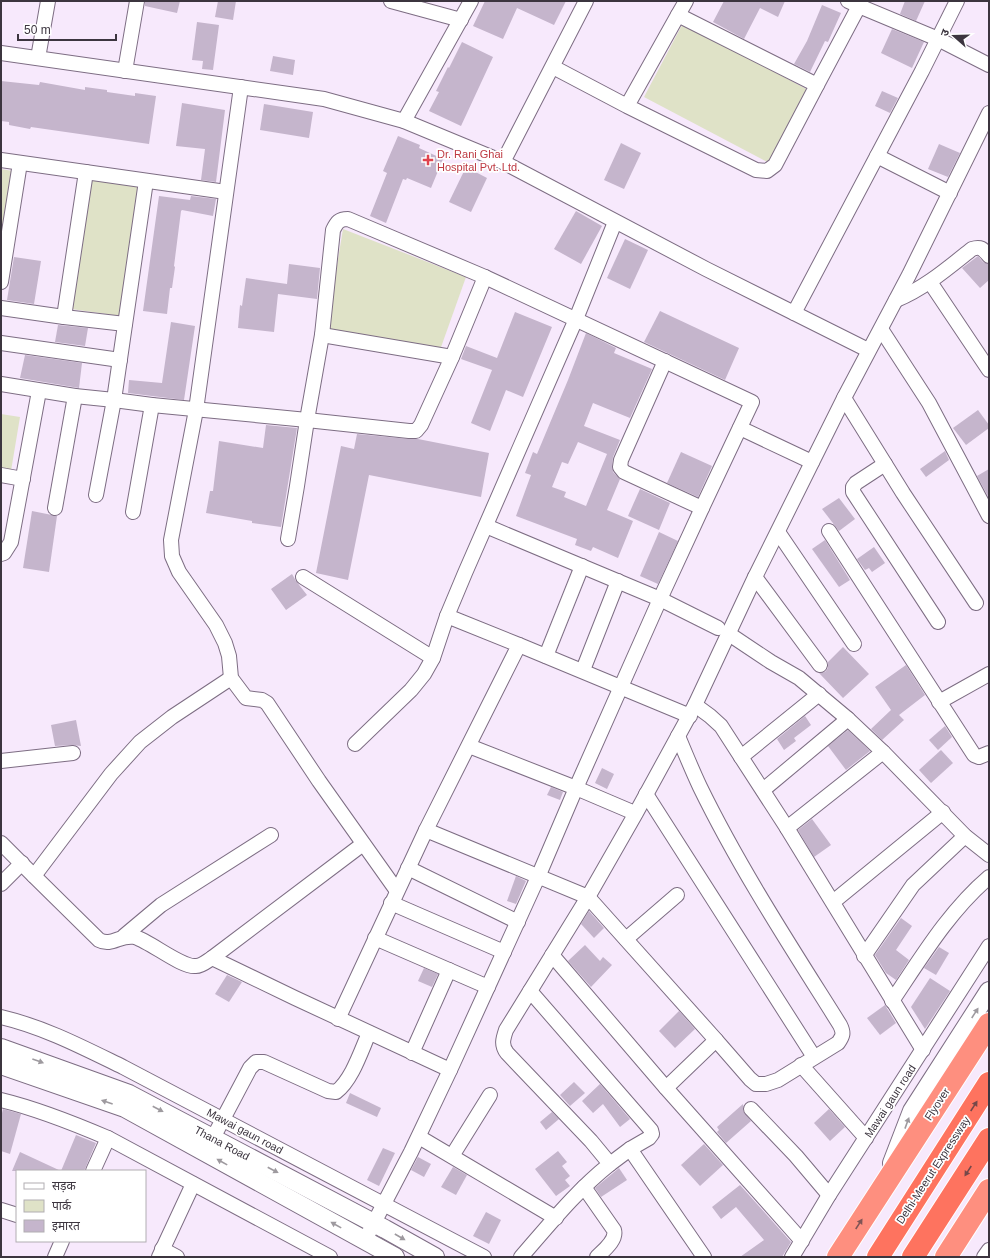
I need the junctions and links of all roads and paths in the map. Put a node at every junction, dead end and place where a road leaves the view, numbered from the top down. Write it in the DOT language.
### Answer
graph roads {
  1 [pos="48,1"];
  2 [pos="137,1"];
  3 [pos="391,1"];
  4 [pos="471,1"];
  5 [pos="586,1"];
  6 [pos="686,1"];
  7 [pos="957,1"];
  8 [pos="853,4"];
  9 [pos="678,15"];
  10 [pos="461,20"];
  11 [pos="938,39"];
  12 [pos="1,53"];
  13 [pos="38,58"];
  14 [pos="989,65"];
  15 [pos="553,67"];
  16 [pos="125,71"];
  17 [pos="817,85"];
  18 [pos="241,87"];
  19 [pos="627,106"];
  20 [pos="989,113"];
  21 [pos="404,121"];
  22 [pos="877,156"];
  23 [pos="1,160"];
  24 [pos="503,162"];
  25 [pos="20,163"];
  26 [pos="86,172"];
  27 [pos="146,181"];
  28 [pos="226,192"];
  29 [pos="950,193"];
  30 [pos="615,222"];
  31 [pos="989,256"];
  32 [pos="485,277"];
  33 [pos="1,282"];
  34 [pos="930,282"];
  35 [pos="896,300"];
  36 [pos="1,308"];
  37 [pos="794,313"];
  38 [pos="64,317"];
  39 [pos="576,319"];
  40 [pos="125,324"];
  41 [pos="881,329"];
  42 [pos="322,335"];
  43 [pos="1,343"];
  44 [pos="868,350"];
  45 [pos="452,357"];
  46 [pos="120,360"];
  47 [pos="665,361"];
  48 [pos="989,370"];
  49 [pos="1,384"];
  50 [pos="39,391"];
  51 [pos="75,396"];
  52 [pos="844,398"];
  53 [pos="114,400"];
  54 [pos="152,405"];
  55 [pos="196,410"];
  56 [pos="307,420"];
  57 [pos="740,428"];
  58 [pos="812,462"];
  59 [pos="884,464"];
  60 [pos="1,475"];
  61 [pos="23,479"];
  62 [pos="96,496"];
  63 [pos="986,502"];
  64 [pos="55,508"];
  65 [pos="702,508"];
  66 [pos="132,512"];
  67 [pos="989,516"];
  68 [pos="486,526"];
  69 [pos="828,531"];
  70 [pos="778,532"];
  71 [pos="288,539"];
  72 [pos="1,554"];
  73 [pos="582,566"];
  74 [pos="303,577"];
  75 [pos="755,577"];
  76 [pos="618,581"];
  77 [pos="660,599"];
  78 [pos="976,603"];
  79 [pos="447,616"];
  80 [pos="938,622"];
  81 [pos="723,631"];
  82 [pos="854,644"];
  83 [pos="519,645"];
  84 [pos="546,656"];
  85 [pos="433,658"];
  86 [pos="820,665"];
  87 [pos="583,670"];
  88 [pos="989,674"];
  89 [pos="231,678"];
  90 [pos="621,686"];
  91 [pos="819,694"];
  92 [pos="940,702"];
  93 [pos="692,710"];
  94 [pos="848,719"];
  95 [pos="678,736"];
  96 [pos="355,744"];
  97 [pos="469,746"];
  98 [pos="883,752"];
  99 [pos="73,753"];
  100 [pos="989,753"];
  101 [pos="741,757"];
  102 [pos="1,761"];
  103 [pos="576,788"];
  104 [pos="763,790"];
  105 [pos="646,794"];
  106 [pos="630,811"];
  107 [pos="943,812"];
  108 [pos="787,828"];
  109 [pos="426,830"];
  110 [pos="271,835"];
  111 [pos="965,836"];
  112 [pos="1,843"];
  113 [pos="363,844"];
  114 [pos="989,855"];
  115 [pos="22,863"];
  116 [pos="408,868"];
  117 [pos="34,876"];
  118 [pos="538,877"];
  119 [pos="989,877"];
  120 [pos="1,884"];
  121 [pos="677,895"];
  122 [pos="394,897"];
  123 [pos="588,897"];
  124 [pos="832,902"];
  125 [pos="518,922"];
  126 [pos="124,936"];
  127 [pos="375,938"];
  128 [pos="626,939"];
  129 [pos="989,946"];
  130 [pos="504,952"];
  131 [pos="552,955"];
  132 [pos="864,956"];
  133 [pos="212,958"];
  134 [pos="449,970"];
  135 [pos="488,987"];
  136 [pos="530,991"];
  137 [pos="989,991"];
  138 [pos="892,1001"];
  139 [pos="1,1017"];
  140 [pos="338,1019"];
  141 [pos="989,1024"];
  142 [pos="369,1033"];
  143 [pos="716,1040"];
  144 [pos="1,1048"];
  145 [pos="923,1050"];
  146 [pos="412,1053"];
  147 [pos="814,1057"];
  148 [pos="1,1065"];
  149 [pos="801,1065"];
  150 [pos="450,1070"];
  151 [pos="989,1083"];
  152 [pos="666,1088"];
  153 [pos="490,1095"];
  154 [pos="1,1100"];
  155 [pos="751,1109"];
  156 [pos="223,1119"];
  157 [pos="419,1136"];
  158 [pos="108,1138"];
  159 [pos="213,1138"];
  160 [pos="866,1138"];
  161 [pos="989,1139"];
  162 [pos="630,1149"];
  163 [pos="452,1156"];
  164 [pos="610,1164"];
  165 [pos="93,1170"];
  166 [pos="193,1184"];
  167 [pos="884,1185"];
  168 [pos="584,1187"];
  169 [pos="989,1190"];
  170 [pos="829,1195"];
  171 [pos="383,1205"];
  172 [pos="989,1208"];
  173 [pos="1,1210"];
  174 [pos="16,1215"];
  175 [pos="556,1218"];
  176 [pos="374,1223"];
  177 [pos="365,1240"];
  178 [pos="62,1242"];
  179 [pos="802,1242"];
  180 [pos="989,1250"];
  181 [pos="161,1253"];
  182 [pos="55,1257"];
  183 [pos="177,1257"];
  184 [pos="330,1257"];
  185 [pos="395,1257"];
  186 [pos="435,1257"];
  187 [pos="484,1257"];
  188 [pos="520,1257"];
  189 [pos="597,1257"];
  190 [pos="704,1257"];
  191 [pos="792,1257"];
  192 [pos="838,1257"];
  193 [pos="878,1257"];
  194 [pos="913,1257"];
  195 [pos="946,1257"];
  196 [pos="950,1257"];
  197 [pos="984,1257"];
  1 -- 13 [label="street"];
  2 -- 16 [label="street"];
  3 -- 10 [label="street"];
  4 -- 10 [label="street"];
  5 -- 15 [label="street"];
  6 -- 9 [label="street"];
  7 -- 11 [label="street"];
  8 -- 11 [label="street"];
  8 -- 17 [label="street"];
  9 -- 17 [label="street"];
  9 -- 19 [label="street"];
  10 -- 21 [label="street"];
  11 -- 14 [label="street"];
  11 -- 22 [label="street"];
  12 -- 13 [label="street"];
  13 -- 16 [label="street"];
  15 -- 19 [label="street"];
  15 -- 24 [label="street"];
  16 -- 18 [label="street"];
  17 -- 19 [label="street"];
  18 -- 21 [label="street"];
  18 -- 28 [label="street"];
  20 -- 29 [label="street"];
  21 -- 24 [label="street"];
  22 -- 29 [label="street"];
  22 -- 37 [label="street"];
  23 -- 25 [label="street"];
  24 -- 30 [label="street"];
  25 -- 26 [label="street"];
  25 -- 33 [label="street"];
  26 -- 27 [label="street"];
  26 -- 38 [label="street"];
  27 -- 28 [label="street"];
  27 -- 40 [label="street"];
  28 -- 55 [label="street"];
  29 -- 35 [label="street"];
  30 -- 37 [label="street"];
  30 -- 39 [label="street"];
  31 -- 34 [label="street"];
  32 -- 39 [label="street"];
  32 -- 42 [label="street"];
  32 -- 45 [label="street"];
  34 -- 35 [label="street"];
  34 -- 48 [label="street"];
  35 -- 41 [label="street"];
  36 -- 38 [label="street"];
  37 -- 44 [label="street"];
  38 -- 40 [label="street"];
  39 -- 47 [label="street"];
  39 -- 68 [label="street"];
  40 -- 46 [label="street"];
  41 -- 44 [label="street"];
  41 -- 63 [label="street"];
  42 -- 45 [label="street"];
  42 -- 56 [label="street"];
  43 -- 46 [label="street"];
  44 -- 52 [label="street"];
  45 -- 56 [label="street"];
  46 -- 53 [label="street"];
  47 -- 57 [label="street"];
  47 -- 65 [label="street"];
  49 -- 50 [label="street"];
  50 -- 51 [label="street"];
  50 -- 61 [label="street"];
  51 -- 53 [label="street"];
  51 -- 64 [label="street"];
  52 -- 58 [label="street"];
  52 -- 59 [label="street"];
  53 -- 54 [label="street"];
  53 -- 62 [label="street"];
  54 -- 55 [label="street"];
  54 -- 66 [label="street"];
  55 -- 56 [label="street"];
  55 -- 89 [label="street"];
  56 -- 71 [label="street"];
  57 -- 58 [label="street"];
  57 -- 65 [label="street"];
  58 -- 70 [label="street"];
  59 -- 78 [label="street"];
  59 -- 80 [label="street"];
  60 -- 61 [label="street"];
  61 -- 72 [label="street"];
  63 -- 67 [label="street"];
  65 -- 77 [label="street"];
  68 -- 73 [label="street"];
  68 -- 79 [label="street"];
  69 -- 92 [label="street"];
  70 -- 75 [label="street"];
  70 -- 82 [label="street"];
  73 -- 76 [label="street"];
  73 -- 84 [label="street"];
  74 -- 85 [label="street"];
  75 -- 81 [label="street"];
  75 -- 86 [label="street"];
  76 -- 77 [label="street"];
  76 -- 87 [label="street"];
  77 -- 81 [label="street"];
  77 -- 90 [label="street"];
  79 -- 83 [label="street"];
  79 -- 85 [label="street"];
  81 -- 91 [label="street"];
  81 -- 93 [label="street"];
  83 -- 84 [label="street"];
  83 -- 97 [label="street"];
  84 -- 87 [label="street"];
  85 -- 96 [label="street"];
  87 -- 90 [label="street"];
  88 -- 92 [label="street"];
  89 -- 113 [label="street"];
  89 -- 117 [label="street"];
  90 -- 93 [label="street"];
  90 -- 103 [label="street"];
  91 -- 94 [label="street"];
  91 -- 101 [label="street"];
  92 -- 100 [label="street"];
  93 -- 95 [label="street"];
  93 -- 101 [label="street"];
  94 -- 98 [label="street"];
  94 -- 104 [label="street"];
  95 -- 105 [label="street"];
  95 -- 147 [label="street"];
  97 -- 103 [label="street"];
  97 -- 109 [label="street"];
  98 -- 107 [label="street"];
  98 -- 108 [label="street"];
  99 -- 102 [label="street"];
  101 -- 104 [label="street"];
  103 -- 106 [label="street"];
  103 -- 118 [label="street"];
  104 -- 108 [label="street"];
  105 -- 123 [label="street"];
  105 -- 147 [label="street"];
  107 -- 111 [label="street"];
  107 -- 124 [label="street"];
  108 -- 124 [label="street"];
  109 -- 116 [label="street"];
  109 -- 118 [label="street"];
  110 -- 126 [label="street"];
  111 -- 114 [label="street"];
  111 -- 132 [label="street"];
  112 -- 115 [label="street"];
  113 -- 122 [label="street"];
  113 -- 133 [label="street"];
  115 -- 117 [label="street"];
  115 -- 120 [label="street"];
  116 -- 122 [label="street"];
  116 -- 125 [label="street"];
  117 -- 126 [label="street"];
  118 -- 123 [label="street"];
  118 -- 125 [label="street"];
  119 -- 138 [label="street"];
  121 -- 128 [label="street"];
  122 -- 127 [label="street"];
  122 -- 130 [label="street"];
  123 -- 128 [label="street"];
  123 -- 131 [label="street"];
  124 -- 132 [label="street"];
  125 -- 130 [label="street"];
  126 -- 133 [label="street"];
  127 -- 134 [label="street"];
  127 -- 140 [label="street"];
  128 -- 143 [label="street"];
  129 -- 145 [label="street, Mawai gaun road"];
  130 -- 135 [label="street"];
  131 -- 136 [label="street"];
  131 -- 152 [label="street"];
  132 -- 138 [label="street"];
  133 -- 140 [label="street"];
  134 -- 135 [label="street"];
  134 -- 146 [label="street"];
  135 -- 150 [label="street"];
  136 -- 162 [label="street"];
  136 -- 164 [label="street"];
  167 -- 137 [label="street, one-way"];
  138 -- 145 [label="street"];
  139 -- 156 [label="street, Mawai gaun road"];
  140 -- 142 [label="street"];
  141 -- 167 [label="highway, Flyover"];
  142 -- 146 [label="street"];
  142 -- 156 [label="street"];
  143 -- 149 [label="street"];
  143 -- 152 [label="street"];
  144 -- 159 [label="street, Thana Road, one-way"];
  145 -- 160 [label="street, Mawai gaun road"];
  146 -- 150 [label="street"];
  147 -- 149 [label="street"];
  177 -- 148 [label="street, Thana Road, one-way"];
  149 -- 160 [label="street"];
  150 -- 157 [label="street"];
  193 -- 151 [label="highway, Delhi-Meerut Expressway, one-way"];
  152 -- 179 [label="street"];
  153 -- 163 [label="street"];
  154 -- 158 [label="street"];
  155 -- 170 [label="street"];
  156 -- 159 [label="street"];
  156 -- 171 [label="street, Mawai gaun road"];
  157 -- 163 [label="street"];
  157 -- 171 [label="street"];
  158 -- 165 [label="street"];
  158 -- 166 [label="street"];
  159 -- 176 [label="street, Thana Road, one-way"];
  160 -- 170 [label="street, Mawai gaun road"];
  161 -- 194 [label="highway, one-way"];
  162 -- 164 [label="street"];
  162 -- 190 [label="street"];
  163 -- 175 [label="street"];
  164 -- 168 [label="street"];
  166 -- 181 [label="street"];
  166 -- 184 [label="street"];
  192 -- 167 [label="highway, Flyover, one-way"];
  168 -- 175 [label="street"];
  168 -- 189 [label="street"];
  169 -- 195 [label="highway"];
  170 -- 179 [label="street, Mawai gaun road"];
  171 -- 176 [label="street"];
  171 -- 187 [label="street, Mawai gaun road"];
  172 -- 196 [label="street"];
  173 -- 174 [label="street"];
  175 -- 188 [label="street"];
  176 -- 177 [label="street"];
  176 -- 186 [label="street, Thana Road, one-way"];
  177 -- 185 [label="street, Thana Road"];
  178 -- 182 [label="street"];
  179 -- 191 [label="street, Mawai gaun road"];
  180 -- 197 [label="street"];
  181 -- 183 [label="street"];
}
